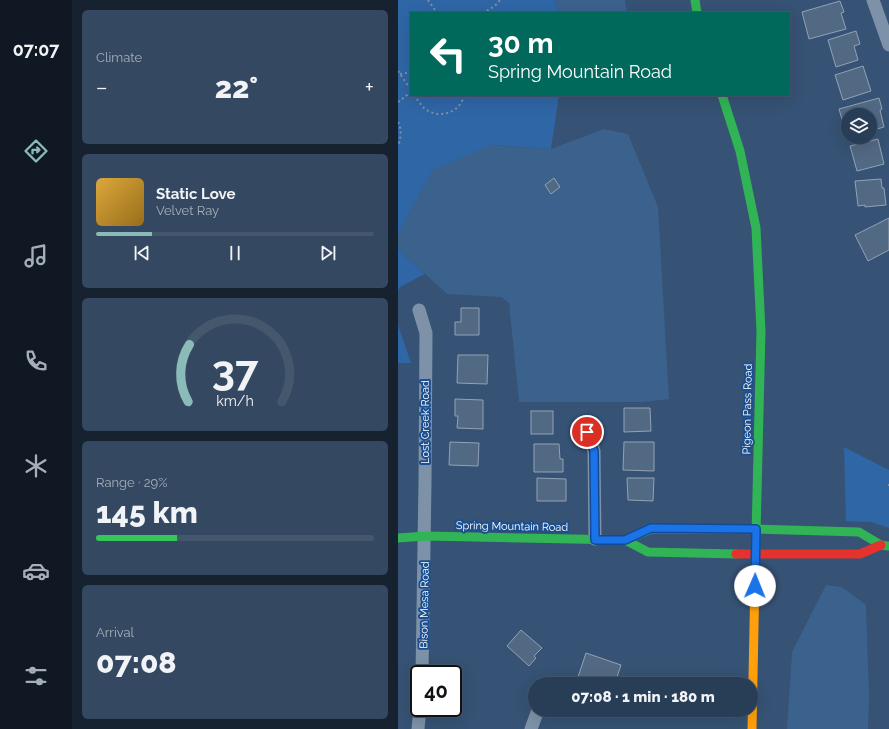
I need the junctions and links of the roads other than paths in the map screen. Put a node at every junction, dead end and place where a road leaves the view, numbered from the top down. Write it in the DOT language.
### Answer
graph roads {
  1 [pos="695,0"];
  2 [pos="873,0"];
  3 [pos="697,12"];
  4 [pos="889,45"];
  5 [pos="722,96"];
  6 [pos="419,310"];
  7 [pos="587,432"];
  8 [pos="756,529"];
  9 [pos="424,536"];
  10 [pos="398,538"];
  11 [pos="595,540"];
  12 [pos="625,540"];
  13 [pos="885,545"];
  14 [pos="755,555"];
  15 [pos="422,665"];
  16 [pos="419,717"];
  17 [pos="535,717"];
  18 [pos="418,729"];
  19 [pos="531,729"];
  20 [pos="752,729"];
  1 -- 3 [label="street"];
  2 -- 4 [label="street"];
  5 -- 8 [label="street, Pigeon Pass Road"];
  6 -- 9 [label="street, Lost Creek Road"];
  7 -- 11 [label="street"];
  8 -- 12 [label="street, Spring Mountain Road"];
  8 -- 13 [label="street, Spring Mountain Road"];
  8 -- 14 [label="street, Pigeon Pass Road"];
  9 -- 10 [label="street, Spring Mountain Road"];
  9 -- 11 [label="street, Spring Mountain Road"];
  9 -- 15 [label="street, Bison Mesa Road"];
  11 -- 12 [label="street, Spring Mountain Road"];
  12 -- 14 [label="street, Spring Mountain Road"];
  13 -- 14 [label="street, Spring Mountain Road"];
  14 -- 20 [label="street, Pigeon Pass Road"];
  16 -- 18 [label="street"];
  17 -- 19 [label="street"];
}
